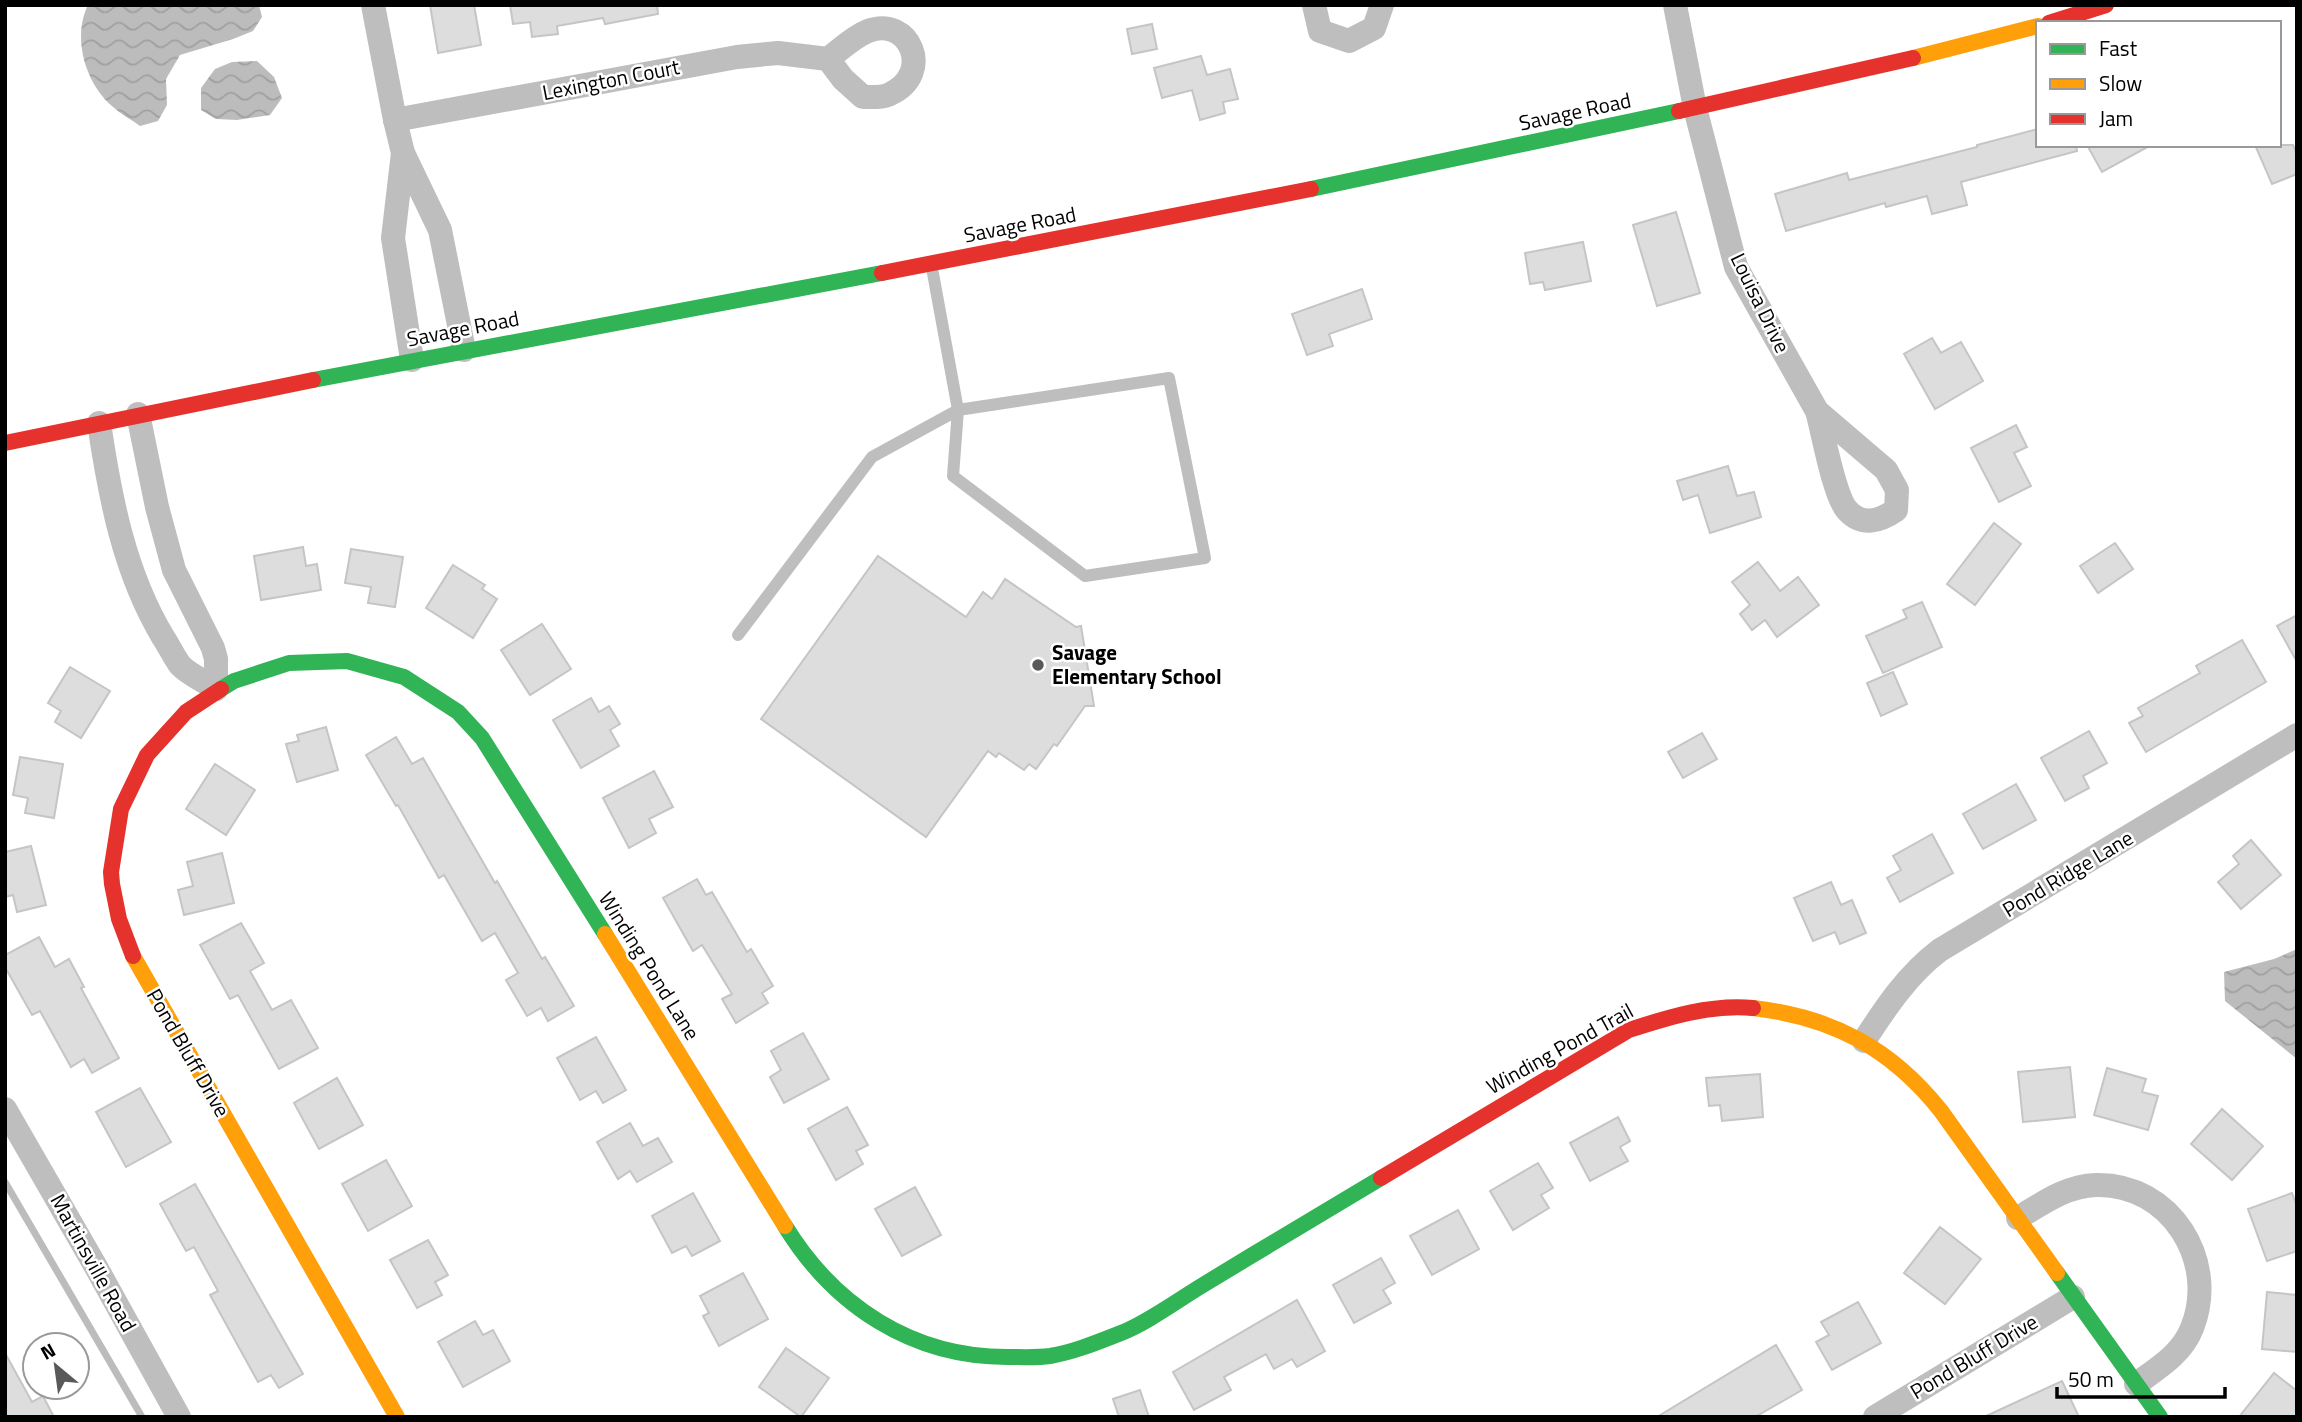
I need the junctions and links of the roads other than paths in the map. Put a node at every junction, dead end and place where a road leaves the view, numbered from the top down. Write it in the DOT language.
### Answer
graph roads {
  1 [pos="373,5"];
  2 [pos="1314,5"];
  3 [pos="1382,5"];
  4 [pos="1675,5"];
  5 [pos="2106,5"];
  6 [pos="2055,21"];
  7 [pos="2036,27"];
  8 [pos="828,60"];
  9 [pos="1695,108"];
  10 [pos="395,120"];
  11 [pos="403,153"];
  12 [pos="931,264"];
  13 [pos="464,350"];
  14 [pos="412,360"];
  15 [pos="958,410"];
  16 [pos="1817,411"];
  17 [pos="138,414"];
  18 [pos="99,423"];
  19 [pos="5,443"];
  20 [pos="737,635"];
  21 [pos="216,689"];
  22 [pos="2297,735"];
  23 [pos="1864,1041"];
  24 [pos="5,1109"];
  25 [pos="2018,1219"];
  26 [pos="2073,1297"];
  27 [pos="1020,1357"];
  28 [pos="2136,1384"];
  29 [pos="179,1417"];
  30 [pos="397,1417"];
  31 [pos="1875,1417"];
  32 [pos="2160,1417"];
  1 -- 10 [label="street"];
  2 -- 3 [label="street"];
  4 -- 9 [label="street, Louisa Drive"];
  5 -- 6 [label="street"];
  7 -- 9 [label="street, Savage Road"];
  8 -- 10 [label="street, Lexington Court"];
  9 -- 12 [label="street, Savage Road"];
  9 -- 16 [label="street, Louisa Drive"];
  10 -- 11 [label="street"];
  11 -- 13 [label="street"];
  11 -- 14 [label="street"];
  12 -- 13 [label="street, Savage Road"];
  12 -- 15 [label="lane"];
  13 -- 14 [label="street, Savage Road"];
  14 -- 17 [label="street, Savage Road"];
  15 -- 15 [label="lane"];
  15 -- 20 [label="lane"];
  17 -- 18 [label="street, Savage Road"];
  17 -- 21 [label="street"];
  18 -- 19 [label="street, Savage Road"];
  18 -- 21 [label="street"];
  21 -- 27 [label="street, Winding Pond Lane"];
  21 -- 30 [label="street, Pond Bluff Drive"];
  22 -- 23 [label="street, Pond Ridge Lane"];
  23 -- 25 [label="street, Winding Pond Trail"];
  23 -- 27 [label="street, Winding Pond Trail"];
  24 -- 29 [label="street, Martinsville Road"];
  25 -- 26 [label="street, Winding Pond Trail"];
  25 -- 28 [label="street"];
  26 -- 28 [label="street, Winding Pond Trail"];
  26 -- 31 [label="street, Pond Bluff Drive"];
  28 -- 32 [label="street, Winding Pond Trail"];
}
